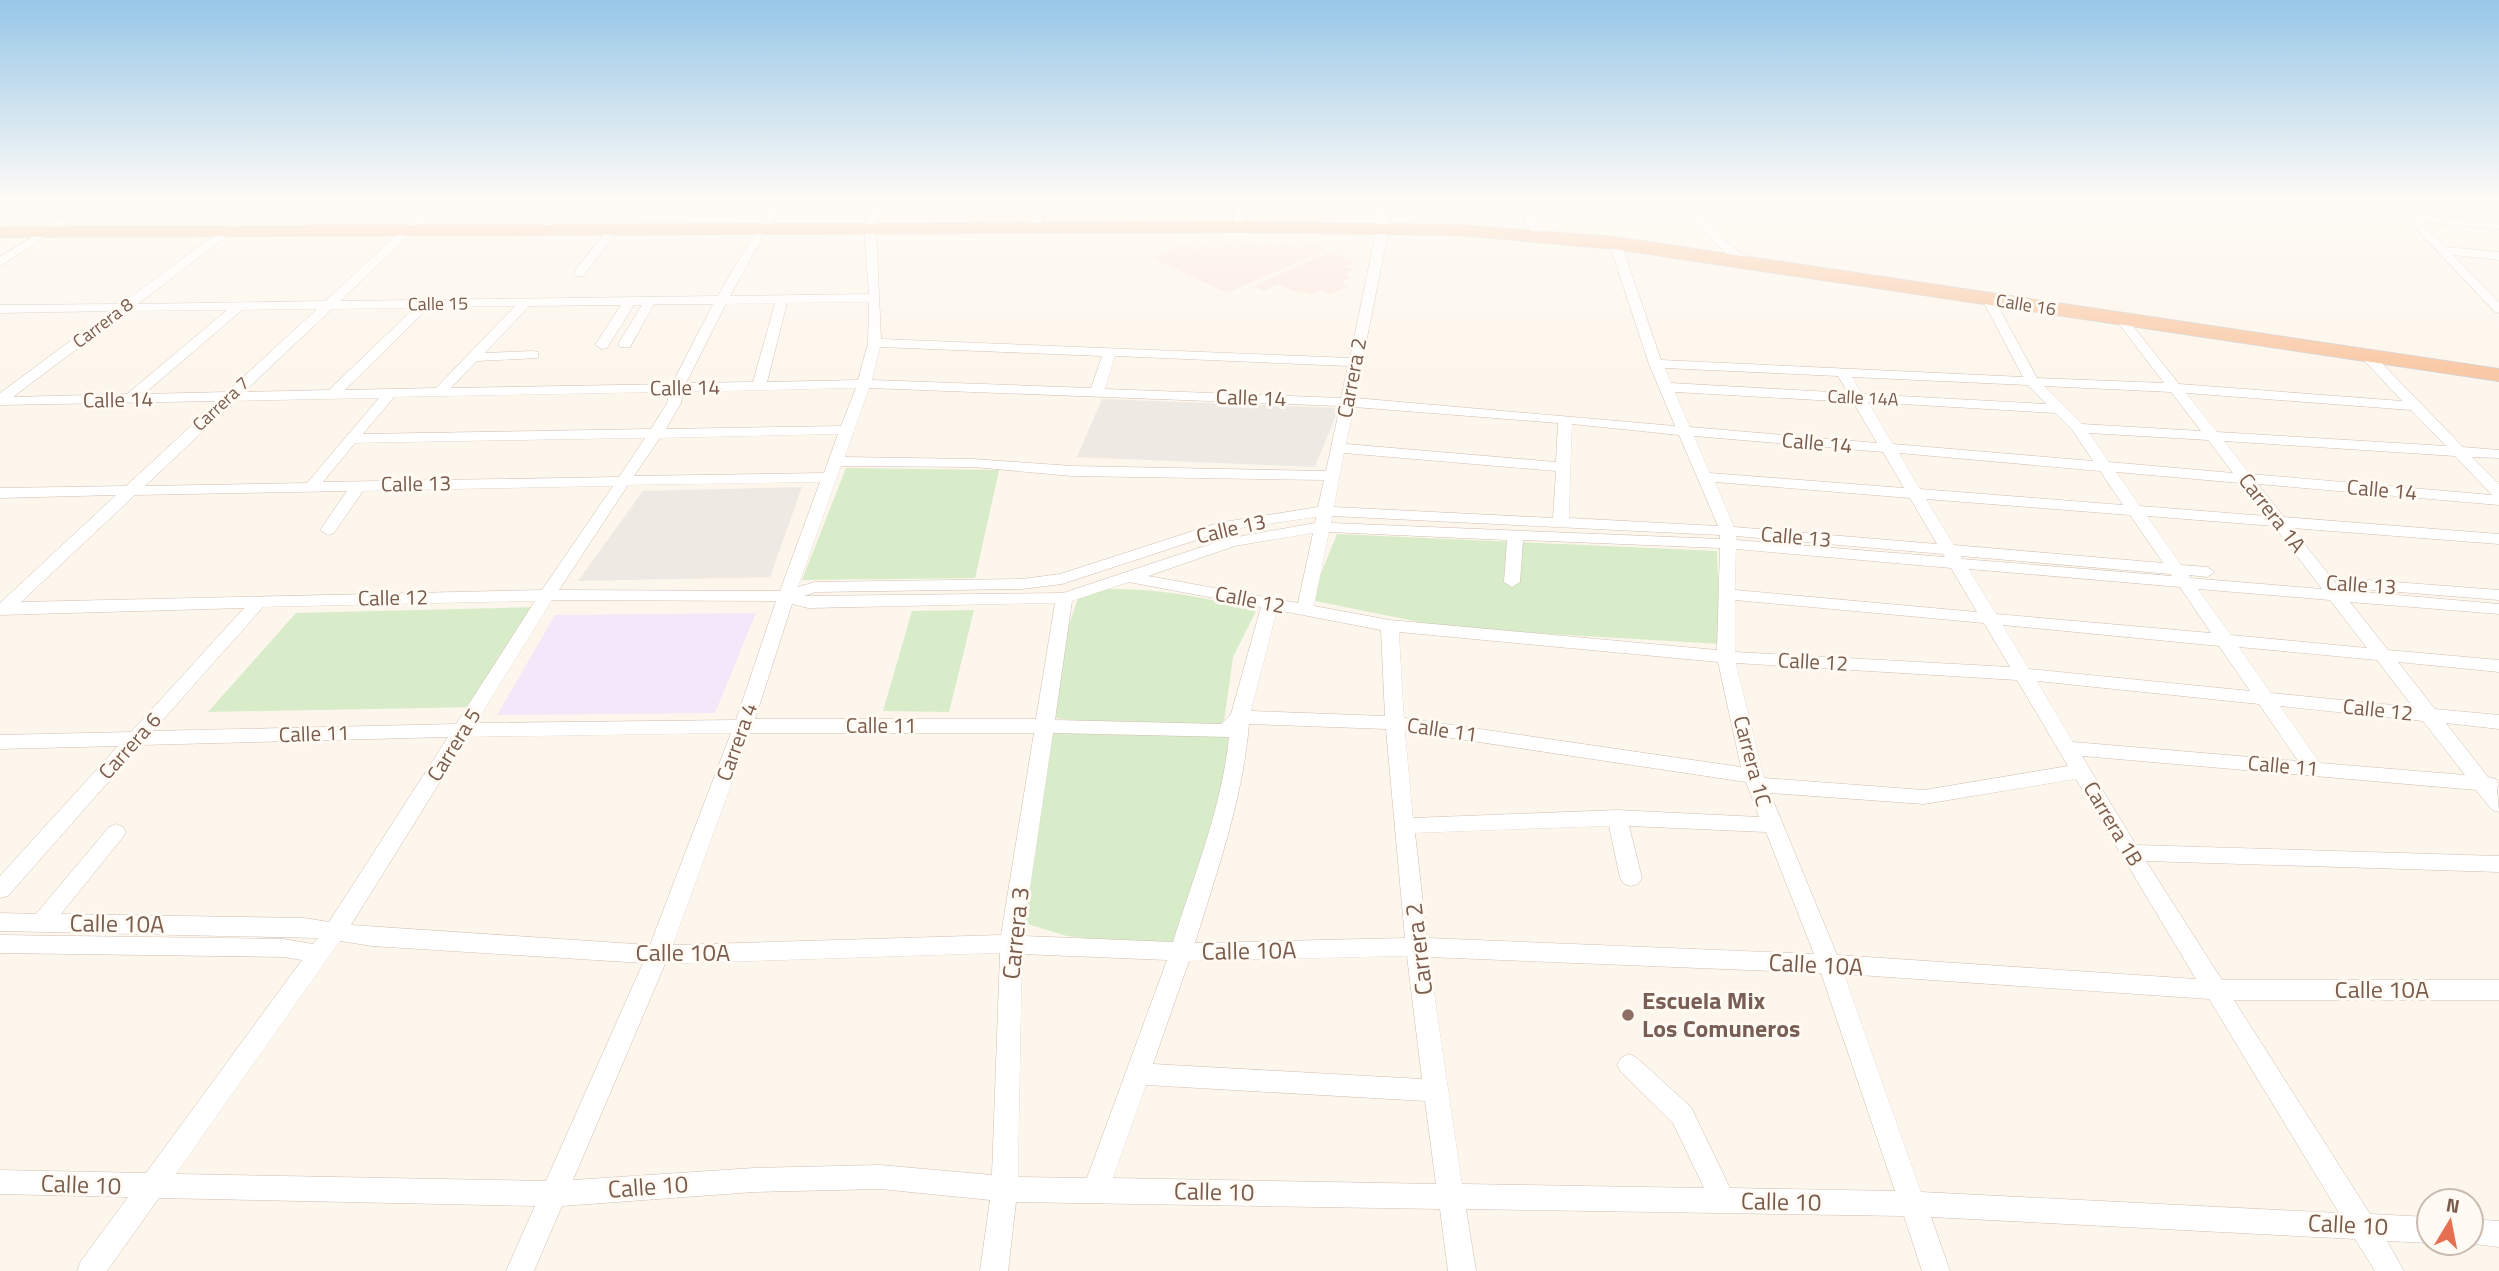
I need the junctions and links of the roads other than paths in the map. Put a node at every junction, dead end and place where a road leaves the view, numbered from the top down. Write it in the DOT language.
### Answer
graph roads {
  1 [pos="192,256"];
  2 [pos="379,256"];
  3 [pos="592,256"];
  4 [pos="745,256"];
  5 [pos="872,256"];
  6 [pos="1376,256"];
  7 [pos="1620,256"];
  8 [pos="1703,256"];
  9 [pos="1738,256"];
  10 [pos="2447,256"];
  11 [pos="1747,263"];
  12 [pos="579,273"];
  13 [pos="2477,286"];
  14 [pos="2499,289"];
  15 [pos="875,298"];
  16 [pos="1988,299"];
  17 [pos="721,300"];
  18 [pos="782,300"];
  19 [pos="629,302"];
  20 [pos="650,302"];
  21 [pos="525,303"];
  22 [pos="424,305"];
  23 [pos="325,306"];
  24 [pos="238,307"];
  25 [pos="122,308"];
  26 [pos="0,309"];
  27 [pos="2499,309"];
  28 [pos="2122,320"];
  29 [pos="875,343"];
  30 [pos="625,344"];
  31 [pos="602,345"];
  32 [pos="1110,352"];
  33 [pos="2365,354"];
  34 [pos="533,355"];
  35 [pos="474,357"];
  36 [pos="1356,362"];
  37 [pos="1656,364"];
  38 [pos="1843,373"];
  39 [pos="2499,374"];
  40 [pos="2033,383"];
  41 [pos="864,384"];
  42 [pos="759,386"];
  43 [pos="1666,387"];
  44 [pos="677,388"];
  45 [pos="2175,388"];
  46 [pos="1097,392"];
  47 [pos="439,393"];
  48 [pos="389,394"];
  49 [pos="332,395"];
  50 [pos="227,397"];
  51 [pos="1857,397"];
  52 [pos="129,400"];
  53 [pos="0,401"];
  54 [pos="1347,402"];
  55 [pos="2415,406"];
  56 [pos="2059,409"];
  57 [pos="1565,419"];
  58 [pos="2078,428"];
  59 [pos="848,430"];
  60 [pos="1686,431"];
  61 [pos="656,433"];
  62 [pos="2213,436"];
  63 [pos="351,439"];
  64 [pos="1338,448"];
  65 [pos="1888,449"];
  66 [pos="2458,451"];
  67 [pos="2499,454"];
  68 [pos="1562,467"];
  69 [pos="2106,468"];
  70 [pos="834,469"];
  71 [pos="1333,476"];
  72 [pos="1704,477"];
  73 [pos="2246,479"];
  74 [pos="624,480"];
  75 [pos="359,485"];
  76 [pos="312,486"];
  77 [pos="130,490"];
  78 [pos="0,493"];
  79 [pos="2499,493"];
  80 [pos="1916,495"];
  81 [pos="2499,500"];
  82 [pos="2135,512"];
  83 [pos="1324,519"];
  84 [pos="1560,523"];
  85 [pos="2280,523"];
  86 [pos="328,530"];
  87 [pos="1515,535"];
  88 [pos="1728,538"];
  89 [pos="2499,539"];
  90 [pos="1953,558"];
  91 [pos="1099,569"];
  92 [pos="2180,576"];
  93 [pos="1131,577"];
  94 [pos="1512,582"];
  95 [pos="2331,588"];
  96 [pos="1727,594"];
  97 [pos="547,595"];
  98 [pos="2499,595"];
  99 [pos="786,596"];
  100 [pos="1064,598"];
  101 [pos="258,602"];
  102 [pos="1270,604"];
  103 [pos="2,609"];
  104 [pos="2499,609"];
  105 [pos="1306,611"];
  106 [pos="1990,619"];
  107 [pos="1390,626"];
  108 [pos="2227,641"];
  109 [pos="2383,656"];
  110 [pos="1726,657"];
  111 [pos="2499,666"];
  112 [pos="2023,674"];
  113 [pos="2268,699"];
  114 [pos="2429,715"];
  115 [pos="1240,717"];
  116 [pos="2499,722"];
  117 [pos="1394,723"];
  118 [pos="743,726"];
  119 [pos="1046,726"];
  120 [pos="465,730"];
  121 [pos="137,738"];
  122 [pos="0,742"];
  123 [pos="2067,747"];
  124 [pos="2314,769"];
  125 [pos="2081,771"];
  126 [pos="1754,781"];
  127 [pos="2491,784"];
  128 [pos="2499,805"];
  129 [pos="1617,818"];
  130 [pos="1771,825"];
  131 [pos="1405,826"];
  132 [pos="116,832"];
  133 [pos="2130,853"];
  134 [pos="2499,864"];
  135 [pos="1630,878"];
  136 [pos="0,890"];
  137 [pos="0,922"];
  138 [pos="41,923"];
  139 [pos="337,930"];
  140 [pos="0,944"];
  141 [pos="1011,944"];
  142 [pos="1418,947"];
  143 [pos="1181,952"];
  144 [pos="319,954"];
  145 [pos="658,955"];
  146 [pos="1829,964"];
  147 [pos="2215,990"];
  148 [pos="2499,990"];
  149 [pos="1629,1065"];
  150 [pos="1137,1074"];
  151 [pos="1437,1091"];
  152 [pos="0,1182"];
  153 [pos="150,1187"];
  154 [pos="1004,1189"];
  155 [pos="1096,1190"];
  156 [pos="553,1194"];
  157 [pos="1450,1196"];
  158 [pos="1723,1200"];
  159 [pos="1913,1204"];
  160 [pos="2359,1226"];
  161 [pos="2415,1229"];
  162 [pos="91,1271"];
  163 [pos="520,1271"];
  164 [pos="994,1271"];
  165 [pos="1462,1271"];
  166 [pos="1936,1271"];
  167 [pos="2390,1271"];
  1 -- 25 [label="street, Carrera 8"];
  2 -- 23 [label="street, Carrera 7"];
  3 -- 12 [label="street"];
  4 -- 17 [label="street, Carrera 5"];
  5 -- 15 [label="street, Carrera 4"];
  6 -- 36 [label="street, Carrera 2"];
  7 -- 37 [label="street, Carrera 1C"];
  8 -- 11 [label="highway, Calle 16"];
  9 -- 11 [label="street"];
  10 -- 13 [label="street"];
  11 -- 16 [label="highway, Calle 16"];
  13 -- 14 [label="street"];
  13 -- 27 [label="street"];
  15 -- 18 [label="street, Calle 15"];
  15 -- 29 [label="street, Carrera 4"];
  16 -- 28 [label="highway, Calle 16"];
  16 -- 40 [label="street"];
  17 -- 18 [label="street, Calle 15"];
  17 -- 20 [label="street, Calle 15"];
  17 -- 44 [label="street, Carrera 5"];
  18 -- 42 [label="street"];
  19 -- 20 [label="street, Calle 15"];
  19 -- 21 [label="street, Calle 15"];
  19 -- 31 [label="street"];
  20 -- 30 [label="street"];
  21 -- 22 [label="street, Calle 15"];
  21 -- 35 [label="street"];
  22 -- 23 [label="street, Calle 15"];
  22 -- 49 [label="street"];
  23 -- 24 [label="street, Calle 15"];
  23 -- 50 [label="street, Carrera 7"];
  24 -- 25 [label="street, Calle 15"];
  24 -- 52 [label="street"];
  25 -- 26 [label="street, Calle 15"];
  25 -- 53 [label="street, Carrera 8"];
  28 -- 33 [label="highway, Calle 16"];
  28 -- 45 [label="street, Carrera 1A"];
  29 -- 32 [label="street"];
  29 -- 41 [label="street, Carrera 4"];
  32 -- 36 [label="street"];
  32 -- 46 [label="street"];
  33 -- 39 [label="highway, Calle 16"];
  33 -- 55 [label="street"];
  34 -- 35 [label="street"];
  35 -- 47 [label="street"];
  36 -- 54 [label="street, Carrera 2"];
  37 -- 38 [label="street"];
  37 -- 43 [label="street, Carrera 1C"];
  38 -- 40 [label="street"];
  38 -- 51 [label="street, Carrera 1B"];
  40 -- 45 [label="street"];
  40 -- 56 [label="street"];
  41 -- 42 [label="street, Calle 14"];
  41 -- 46 [label="street, Calle 14"];
  41 -- 59 [label="street, Carrera 4"];
  42 -- 44 [label="street, Calle 14"];
  43 -- 51 [label="street, Calle 14A"];
  43 -- 60 [label="street, Carrera 1C"];
  44 -- 47 [label="street, Calle 14"];
  44 -- 61 [label="street, Carrera 5"];
  45 -- 55 [label="street"];
  45 -- 62 [label="street, Carrera 1A"];
  46 -- 54 [label="street, Calle 14"];
  47 -- 48 [label="street, Calle 14"];
  48 -- 49 [label="street, Calle 14"];
  48 -- 63 [label="street"];
  49 -- 50 [label="street, Calle 14"];
  50 -- 52 [label="street, Calle 14"];
  50 -- 77 [label="street, Carrera 7"];
  51 -- 56 [label="street, Calle 14A"];
  51 -- 65 [label="street, Carrera 1B"];
  52 -- 53 [label="street, Calle 14"];
  54 -- 57 [label="street, Calle 14"];
  54 -- 64 [label="street, Carrera 2"];
  55 -- 66 [label="street"];
  56 -- 58 [label="street"];
  57 -- 60 [label="street, Calle 14"];
  57 -- 68 [label="street"];
  58 -- 62 [label="street"];
  58 -- 69 [label="street"];
  59 -- 61 [label="street"];
  59 -- 70 [label="street, Carrera 4"];
  60 -- 65 [label="street, Calle 14"];
  60 -- 72 [label="street, Carrera 1C"];
  61 -- 63 [label="street"];
  61 -- 74 [label="street, Carrera 5"];
  62 -- 66 [label="street"];
  62 -- 73 [label="street, Carrera 1A"];
  63 -- 76 [label="street"];
  64 -- 68 [label="street"];
  64 -- 71 [label="street, Carrera 2"];
  65 -- 69 [label="street, Calle 14"];
  65 -- 80 [label="street, Carrera 1B"];
  66 -- 67 [label="street"];
  66 -- 79 [label="street"];
  68 -- 84 [label="street"];
  69 -- 73 [label="street, Calle 14"];
  69 -- 82 [label="street"];
  70 -- 71 [label="street, Calle 13"];
  70 -- 74 [label="street, Calle 13"];
  70 -- 99 [label="street, Carrera 4"];
  71 -- 83 [label="street, Carrera 2"];
  72 -- 80 [label="street"];
  72 -- 88 [label="street, Carrera 1C"];
  73 -- 81 [label="street, Calle 14"];
  73 -- 85 [label="street, Carrera 1A"];
  74 -- 75 [label="street, Calle 13"];
  74 -- 97 [label="street, Carrera 5"];
  75 -- 76 [label="street, Calle 13"];
  75 -- 86 [label="street"];
  76 -- 77 [label="street, Calle 13"];
  77 -- 78 [label="street, Calle 13"];
  77 -- 103 [label="street, Carrera 7"];
  80 -- 82 [label="street"];
  80 -- 90 [label="street, Carrera 1B"];
  82 -- 85 [label="street"];
  82 -- 92 [label="street"];
  83 -- 84 [label="street, Calle 13"];
  83 -- 87 [label="street, Calle 13"];
  83 -- 91 [label="street, Calle 13"];
  83 -- 93 [label="street, Calle 13"];
  83 -- 105 [label="street, Carrera 2"];
  84 -- 88 [label="street, Calle 13"];
  85 -- 89 [label="street"];
  85 -- 95 [label="street, Carrera 1A"];
  87 -- 88 [label="street, Calle 13"];
  87 -- 94 [label="street"];
  88 -- 90 [label="street, Calle 13"];
  88 -- 96 [label="street, Carrera 1C"];
  90 -- 92 [label="street, Calle 13"];
  90 -- 106 [label="street, Carrera 1B"];
  91 -- 93 [label="street, Calle 12"];
  91 -- 99 [label="street, Calle 12"];
  92 -- 95 [label="street, Calle 13"];
  92 -- 108 [label="street"];
  93 -- 100 [label="street, Calle 12"];
  93 -- 102 [label="street, Calle 12"];
  95 -- 98 [label="street, Calle 13"];
  95 -- 104 [label="street, Calle 13"];
  95 -- 109 [label="street, Carrera 1A"];
  96 -- 106 [label="street"];
  96 -- 110 [label="street, Carrera 1C"];
  97 -- 99 [label="street, Calle 12"];
  97 -- 101 [label="street, Calle 12"];
  97 -- 120 [label="street, Carrera 5"];
  99 -- 100 [label="street, Calle 12"];
  99 -- 118 [label="street, Carrera 4"];
  100 -- 119 [label="street, Carrera 3"];
  101 -- 103 [label="street, Calle 12"];
  101 -- 121 [label="street, Carrera 6"];
  102 -- 105 [label="street, Calle 12"];
  102 -- 115 [label="street"];
  105 -- 107 [label="street, Calle 12"];
  106 -- 108 [label="street"];
  106 -- 112 [label="street, Carrera 1B"];
  107 -- 110 [label="street, Calle 12"];
  107 -- 117 [label="street, Carrera 2"];
  108 -- 109 [label="street"];
  108 -- 113 [label="street"];
  109 -- 111 [label="street"];
  109 -- 114 [label="street, Carrera 1A"];
  110 -- 112 [label="street, Calle 12"];
  110 -- 126 [label="street, Carrera 1C"];
  112 -- 113 [label="street, Calle 12"];
  112 -- 123 [label="street, Carrera 1B"];
  113 -- 114 [label="street, Calle 12"];
  113 -- 124 [label="street"];
  114 -- 116 [label="street, Calle 12"];
  114 -- 127 [label="street, Carrera 1A"];
  115 -- 117 [label="street, Calle 11"];
  115 -- 119 [label="street, Calle 11"];
  115 -- 143 [label="street"];
  117 -- 126 [label="street, Calle 11"];
  117 -- 131 [label="street, Carrera 2"];
  118 -- 119 [label="street, Calle 11"];
  118 -- 120 [label="street, Calle 11"];
  118 -- 145 [label="street, Carrera 4"];
  119 -- 141 [label="street, Carrera 3"];
  120 -- 121 [label="street, Calle 11"];
  120 -- 139 [label="street, Carrera 5"];
  121 -- 122 [label="street, Calle 11"];
  121 -- 136 [label="street, Carrera 6"];
  123 -- 124 [label="street, Calle 11"];
  123 -- 125 [label="street, Carrera 1B"];
  124 -- 127 [label="street, Calle 11"];
  125 -- 126 [label="street, Calle 11"];
  125 -- 133 [label="street, Carrera 1B"];
  126 -- 130 [label="street, Carrera 1C"];
  127 -- 128 [label="street, Carrera 1A"];
  129 -- 130 [label="street"];
  129 -- 131 [label="street"];
  129 -- 135 [label="street"];
  130 -- 146 [label="street, Carrera 1C"];
  131 -- 142 [label="street, Carrera 2"];
  132 -- 138 [label="street"];
  133 -- 134 [label="street"];
  133 -- 147 [label="street, Carrera 1B"];
  137 -- 138 [label="street, Calle 10A"];
  138 -- 139 [label="street, Calle 10A"];
  139 -- 144 [label="street, Carrera 5"];
  139 -- 145 [label="street, Calle 10A"];
  140 -- 144 [label="street, Calle 10A"];
  141 -- 143 [label="street, Calle 10A"];
  141 -- 145 [label="street, Calle 10A"];
  141 -- 154 [label="street, Carrera 3"];
  142 -- 143 [label="street, Calle 10A"];
  142 -- 146 [label="street, Calle 10A"];
  142 -- 151 [label="street, Carrera 2"];
  143 -- 150 [label="street"];
  144 -- 153 [label="street, Carrera 5"];
  145 -- 156 [label="street, Carrera 4"];
  146 -- 147 [label="street, Calle 10A"];
  146 -- 159 [label="street, Carrera 1C"];
  147 -- 148 [label="street, Calle 10A"];
  147 -- 160 [label="street, Carrera 1B"];
  149 -- 158 [label="street"];
  150 -- 151 [label="street"];
  150 -- 155 [label="street"];
  151 -- 157 [label="street, Carrera 2"];
  152 -- 153 [label="street, Calle 10"];
  153 -- 156 [label="street, Calle 10"];
  153 -- 162 [label="street, Carrera 5"];
  154 -- 155 [label="street, Calle 10"];
  154 -- 156 [label="street, Calle 10"];
  154 -- 164 [label="street, Carrera 3"];
  155 -- 157 [label="street, Calle 10"];
  156 -- 163 [label="street, Carrera 4"];
  157 -- 158 [label="street, Calle 10"];
  157 -- 165 [label="street, Carrera 2"];
  158 -- 159 [label="street, Calle 10"];
  159 -- 160 [label="street, Calle 10"];
  159 -- 166 [label="street, Carrera 1C"];
  160 -- 161 [label="street, Calle 10"];
  160 -- 167 [label="street, Carrera 1B"];
}
